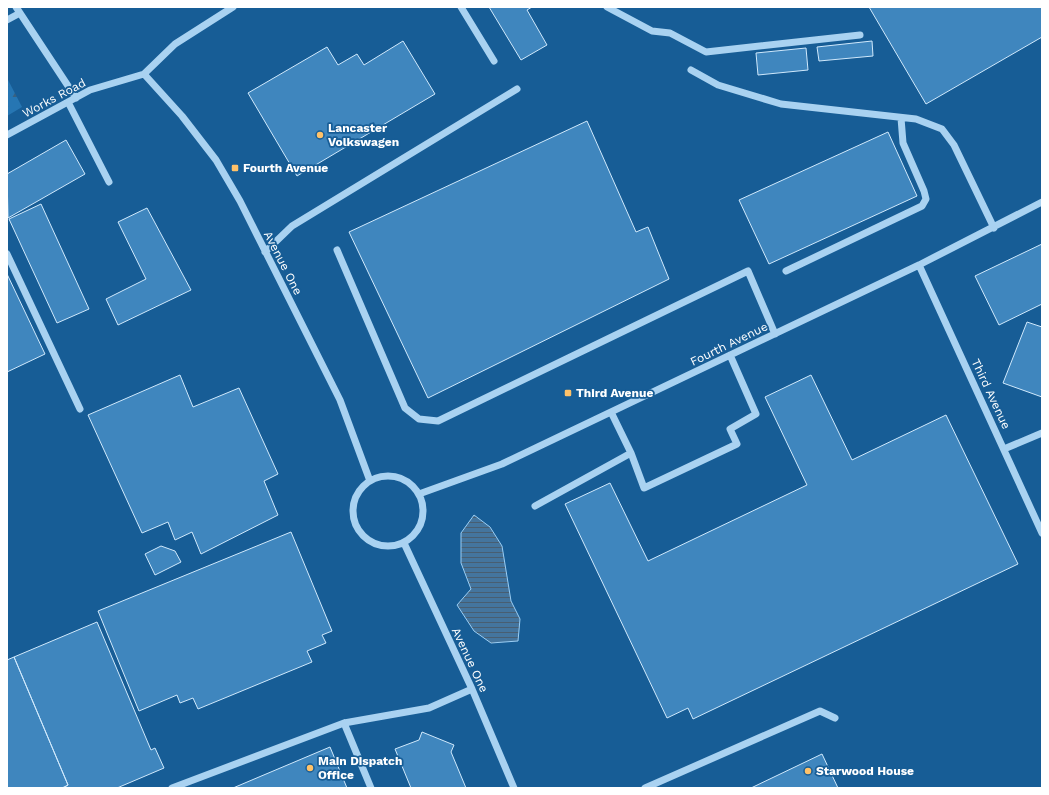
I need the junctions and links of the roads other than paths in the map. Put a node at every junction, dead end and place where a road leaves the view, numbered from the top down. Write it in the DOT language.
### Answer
graph roads {
  1 [pos="233,7"];
  2 [pos="461,7"];
  3 [pos="607,7"];
  4 [pos="18,10"];
  5 [pos="7,20"];
  6 [pos="860,35"];
  7 [pos="494,61"];
  8 [pos="691,70"];
  9 [pos="144,74"];
  10 [pos="517,89"];
  11 [pos="76,98"];
  12 [pos="68,102"];
  13 [pos="901,118"];
  14 [pos="7,136"];
  15 [pos="109,182"];
  16 [pos="1042,202"];
  17 [pos="994,228"];
  18 [pos="337,250"];
  19 [pos="266,252"];
  20 [pos="7,254"];
  21 [pos="919,265"];
  22 [pos="786,271"];
  23 [pos="775,334"];
  24 [pos="730,355"];
  25 [pos="80,409"];
  26 [pos="611,412"];
  27 [pos="1042,433"];
  28 [pos="1004,449"];
  29 [pos="631,453"];
  30 [pos="370,481"];
  31 [pos="419,494"];
  32 [pos="535,506"];
  33 [pos="1042,533"];
  34 [pos="404,544"];
  35 [pos="472,689"];
  36 [pos="835,718"];
  37 [pos="344,723"];
  38 [pos="173,788"];
  39 [pos="370,788"];
  40 [pos="514,788"];
  41 [pos="645,788"];
  1 -- 9 [label="street, Works Road"];
  2 -- 7 [label="street"];
  3 -- 6 [label="street"];
  4 -- 5 [label="street"];
  4 -- 11 [label="street"];
  8 -- 13 [label="street"];
  9 -- 11 [label="street, Works Road"];
  9 -- 19 [label="street, Avenue One"];
  10 -- 19 [label="street"];
  11 -- 12 [label="street, Works Road"];
  12 -- 14 [label="street, Works Road"];
  12 -- 15 [label="street"];
  13 -- 17 [label="street"];
  13 -- 22 [label="street"];
  16 -- 17 [label="street, Fourth Avenue"];
  17 -- 21 [label="street, Fourth Avenue"];
  18 -- 23 [label="street"];
  19 -- 30 [label="street, Avenue One"];
  20 -- 25 [label="street"];
  21 -- 23 [label="street, Fourth Avenue"];
  21 -- 28 [label="street, Third Avenue"];
  23 -- 24 [label="street, Fourth Avenue"];
  24 -- 26 [label="street, Fourth Avenue"];
  24 -- 29 [label="street"];
  26 -- 29 [label="street"];
  26 -- 31 [label="street, Fourth Avenue"];
  27 -- 28 [label="street"];
  28 -- 33 [label="street, Third Avenue"];
  29 -- 32 [label="street"];
  30 -- 31 [label="street"];
  30 -- 34 [label="street"];
  31 -- 34 [label="street"];
  34 -- 35 [label="street, Avenue One"];
  35 -- 37 [label="street"];
  35 -- 40 [label="street, Avenue One"];
  36 -- 41 [label="street"];
  37 -- 38 [label="street"];
  37 -- 39 [label="street"];
}
